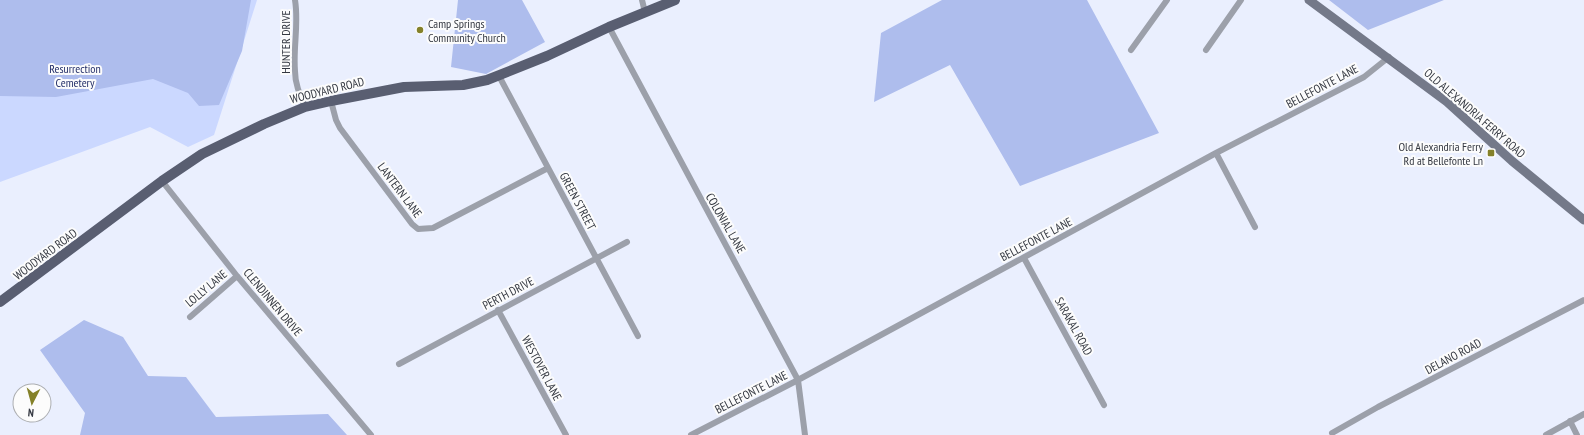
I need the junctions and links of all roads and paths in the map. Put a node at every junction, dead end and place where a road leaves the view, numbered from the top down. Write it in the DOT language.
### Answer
graph roads {
  1 [pos="295,0"];
  2 [pos="642,0"];
  3 [pos="675,0"];
  4 [pos="1167,0"];
  5 [pos="1241,0"];
  6 [pos="1309,0"];
  7 [pos="645,12"];
  8 [pos="609,27"];
  9 [pos="1131,50"];
  10 [pos="1206,50"];
  11 [pos="1389,57"];
  12 [pos="499,76"];
  13 [pos="331,101"];
  14 [pos="305,107"];
  15 [pos="1216,153"];
  16 [pos="548,168"];
  17 [pos="162,181"];
  18 [pos="1584,220"];
  19 [pos="1255,227"];
  20 [pos="627,242"];
  21 [pos="1024,258"];
  22 [pos="596,259"];
  23 [pos="238,276"];
  24 [pos="1584,300"];
  25 [pos="0,302"];
  26 [pos="498,310"];
  27 [pos="190,317"];
  28 [pos="638,336"];
  29 [pos="399,364"];
  30 [pos="798,380"];
  31 [pos="1104,405"];
  32 [pos="1584,414"];
  33 [pos="1570,421"];
  34 [pos="1332,433"];
  35 [pos="371,435"];
  36 [pos="566,435"];
  37 [pos="691,435"];
  38 [pos="805,435"];
  39 [pos="1546,435"];
  40 [pos="1577,435"];
  1 -- 14 [label="street, HUNTER DRIVE"];
  2 -- 7 [label="street"];
  3 -- 7 [label="main road, WOODYARD ROAD"];
  4 -- 9 [label="street"];
  5 -- 10 [label="street"];
  6 -- 11 [label="main road, OLD ALEXANDRIA FERRY ROAD"];
  7 -- 8 [label="main road, WOODYARD ROAD"];
  8 -- 12 [label="main road, WOODYARD ROAD"];
  8 -- 30 [label="street, COLONIAL LANE"];
  11 -- 15 [label="street, BELLEFONTE LANE"];
  11 -- 18 [label="main road, OLD ALEXANDRIA FERRY ROAD"];
  12 -- 13 [label="main road, WOODYARD ROAD"];
  12 -- 16 [label="street, GREEN STREET"];
  13 -- 14 [label="main road, WOODYARD ROAD"];
  13 -- 16 [label="street, LANTERN LANE"];
  14 -- 17 [label="main road, WOODYARD ROAD"];
  15 -- 19 [label="street"];
  15 -- 21 [label="street, BELLEFONTE LANE"];
  16 -- 22 [label="street, GREEN STREET"];
  17 -- 23 [label="street, CLENDINNEN DRIVE"];
  17 -- 25 [label="main road, WOODYARD ROAD"];
  20 -- 22 [label="street, PERTH DRIVE"];
  21 -- 30 [label="street, BELLEFONTE LANE"];
  21 -- 31 [label="street, SARAKAL ROAD"];
  22 -- 26 [label="street, PERTH DRIVE"];
  22 -- 28 [label="street, GREEN STREET"];
  23 -- 27 [label="street, LOLLY LANE"];
  23 -- 35 [label="street, CLENDINNEN DRIVE"];
  24 -- 34 [label="street, DELANO ROAD"];
  26 -- 29 [label="street, PERTH DRIVE"];
  26 -- 36 [label="street, WESTOVER LANE"];
  30 -- 37 [label="street, BELLEFONTE LANE"];
  30 -- 38 [label="street, COLONIAL LANE"];
  32 -- 33 [label="street"];
  33 -- 39 [label="street"];
  33 -- 40 [label="street"];
}
